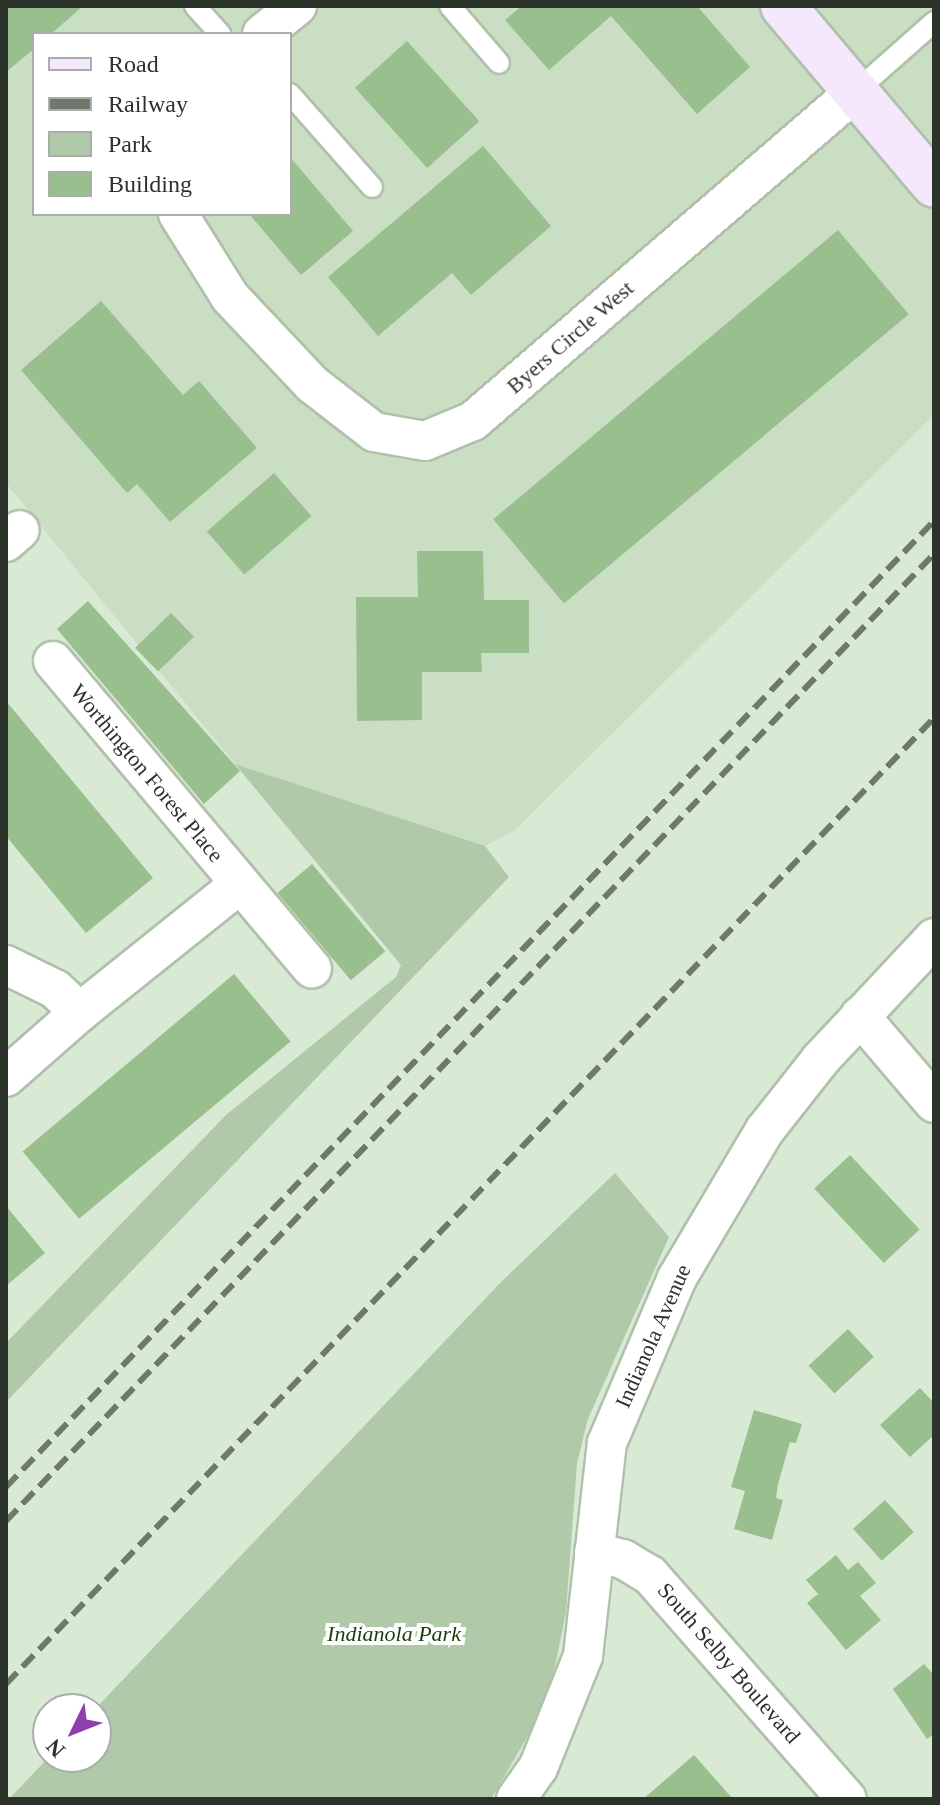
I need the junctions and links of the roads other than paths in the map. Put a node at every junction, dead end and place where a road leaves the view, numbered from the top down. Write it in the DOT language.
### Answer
graph roads {
  1 [pos="195,6"];
  2 [pos="297,6"];
  3 [pos="450,6"];
  4 [pos="790,8"];
  5 [pos="934,22"];
  6 [pos="218,32"];
  7 [pos="264,32"];
  8 [pos="499,63"];
  9 [pos="855,92"];
  10 [pos="292,96"];
  11 [pos="934,185"];
  12 [pos="372,187"];
  13 [pos="179,216"];
  14 [pos="53,661"];
  15 [pos="240,884"];
  16 [pos="934,938"];
  17 [pos="6,965"];
  18 [pos="312,969"];
  19 [pos="80,1012"];
  20 [pos="860,1016"];
  21 [pos="6,1077"];
  22 [pos="934,1103"];
  23 [pos="594,1552"];
  24 [pos="516,1799"];
  25 [pos="847,1799"];
  1 -- 6 [label="lane"];
  2 -- 7 [label="street"];
  3 -- 8 [label="lane"];
  4 -- 9 [label="main road"];
  5 -- 9 [label="lane"];
  9 -- 11 [label="main road"];
  9 -- 13 [label="street, Byers Circle West"];
  10 -- 12 [label="lane"];
  14 -- 15 [label="street, Worthington Forest Place"];
  15 -- 18 [label="street, Worthington Forest Place"];
  15 -- 19 [label="street, Worthington Forest Place"];
  16 -- 20 [label="street, Indianola Avenue"];
  17 -- 19 [label="street"];
  19 -- 21 [label="street, Worthington Forest Place"];
  20 -- 22 [label="street"];
  20 -- 23 [label="street, Indianola Avenue"];
  23 -- 24 [label="street, Indianola Avenue"];
  23 -- 25 [label="street, South Selby Boulevard"];
}
